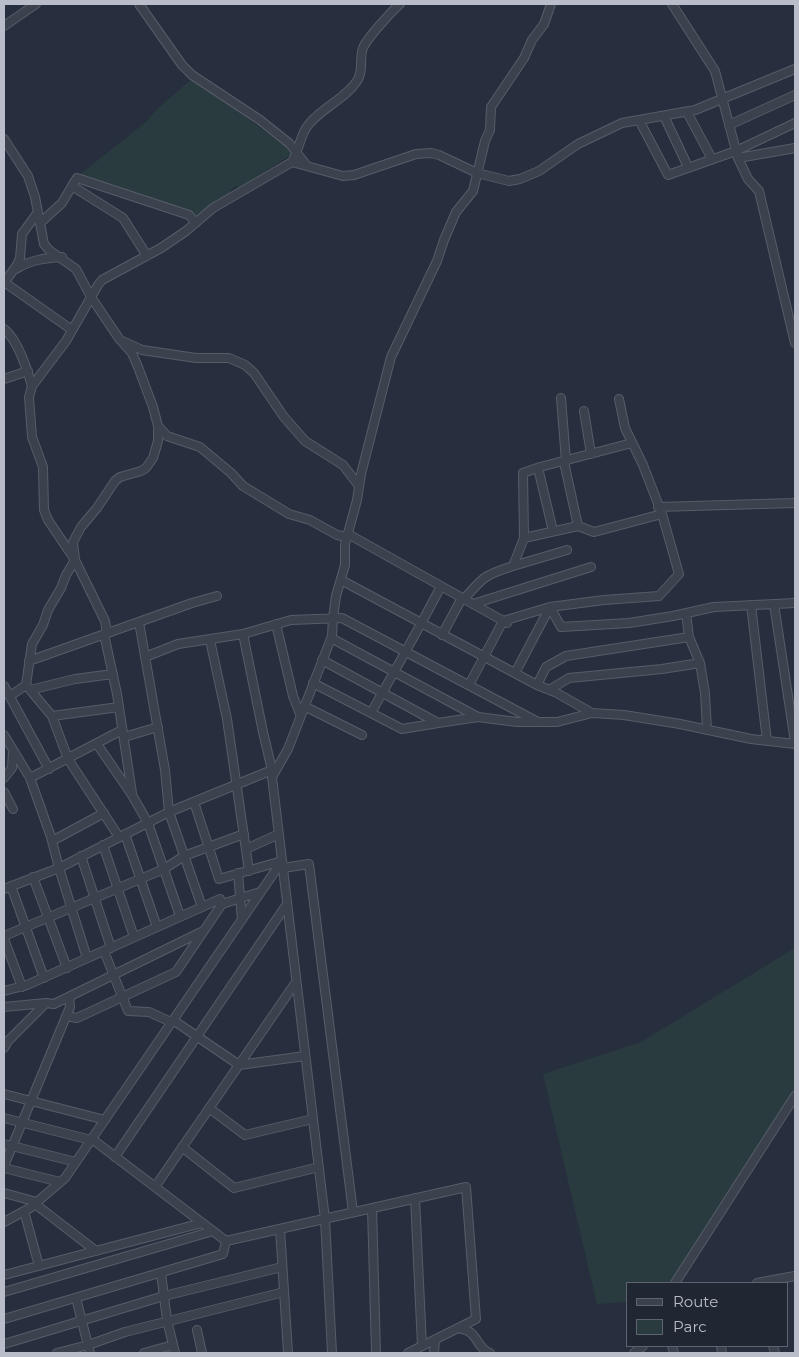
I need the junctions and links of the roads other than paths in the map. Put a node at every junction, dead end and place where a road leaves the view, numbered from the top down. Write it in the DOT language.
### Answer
graph roads {
  1 [pos="36,4"];
  2 [pos="139,4"];
  3 [pos="400,4"];
  4 [pos="551,4"];
  5 [pos="672,4"];
  6 [pos="4,26"];
  7 [pos="795,69"];
  8 [pos="795,95"];
  9 [pos="722,99"];
  10 [pos="687,112"];
  11 [pos="664,116"];
  12 [pos="639,120"];
  13 [pos="795,123"];
  14 [pos="729,126"];
  15 [pos="4,139"];
  16 [pos="795,148"];
  17 [pos="297,153"];
  18 [pos="737,155"];
  19 [pos="712,159"];
  20 [pos="292,162"];
  21 [pos="307,166"];
  22 [pos="688,168"];
  23 [pos="477,173"];
  24 [pos="72,186"];
  25 [pos="38,212"];
  26 [pos="40,223"];
  27 [pos="196,223"];
  28 [pos="146,256"];
  29 [pos="62,257"];
  30 [pos="14,270"];
  31 [pos="4,282"];
  32 [pos="91,297"];
  33 [pos="4,323"];
  34 [pos="72,330"];
  35 [pos="7,332"];
  36 [pos="120,340"];
  37 [pos="795,343"];
  38 [pos="28,371"];
  39 [pos="4,379"];
  40 [pos="32,386"];
  41 [pos="561,398"];
  42 [pos="619,399"];
  43 [pos="584,411"];
  44 [pos="158,426"];
  45 [pos="632,443"];
  46 [pos="591,454"];
  47 [pos="565,462"];
  48 [pos="538,468"];
  49 [pos="359,486"];
  50 [pos="795,503"];
  51 [pos="660,510"];
  52 [pos="578,526"];
  53 [pos="554,531"];
  54 [pos="347,535"];
  55 [pos="524,538"];
  56 [pos="567,550"];
  57 [pos="76,560"];
  58 [pos="513,566"];
  59 [pos="591,567"];
  60 [pos="341,580"];
  61 [pos="442,586"];
  62 [pos="218,596"];
  63 [pos="463,598"];
  64 [pos="795,603"];
  65 [pos="473,604"];
  66 [pos="774,604"];
  67 [pos="751,605"];
  68 [pos="550,607"];
  69 [pos="686,614"];
  70 [pos="333,618"];
  71 [pos="139,622"];
  72 [pos="506,623"];
  73 [pos="276,624"];
  74 [pos="422,624"];
  75 [pos="105,634"];
  76 [pos="243,634"];
  77 [pos="442,635"];
  78 [pos="690,637"];
  79 [pos="331,638"];
  80 [pos="210,640"];
  81 [pos="407,652"];
  82 [pos="145,657"];
  83 [pos="484,657"];
  84 [pos="322,660"];
  85 [pos="29,661"];
  86 [pos="700,663"];
  87 [pos="393,672"];
  88 [pos="515,673"];
  89 [pos="112,674"];
  90 [pos="313,683"];
  91 [pos="469,684"];
  92 [pos="537,685"];
  93 [pos="4,686"];
  94 [pos="28,687"];
  95 [pos="549,690"];
  96 [pos="382,693"];
  97 [pos="10,696"];
  98 [pos="304,706"];
  99 [pos="119,707"];
  100 [pos="371,713"];
  101 [pos="592,713"];
  102 [pos="300,714"];
  103 [pos="52,716"];
  104 [pos="478,717"];
  105 [pos="538,722"];
  106 [pos="438,723"];
  107 [pos="158,727"];
  108 [pos="707,730"];
  109 [pos="123,734"];
  110 [pos="4,735"];
  111 [pos="362,735"];
  112 [pos="767,741"];
  113 [pos="795,743"];
  114 [pos="97,744"];
  115 [pos="13,750"];
  116 [pos="68,759"];
  117 [pos="49,769"];
  118 [pos="274,769"];
  119 [pos="4,778"];
  120 [pos="30,778"];
  121 [pos="237,785"];
  122 [pos="4,792"];
  123 [pos="132,795"];
  124 [pos="194,802"];
  125 [pos="13,809"];
  126 [pos="169,812"];
  127 [pos="104,813"];
  128 [pos="148,823"];
  129 [pos="244,834"];
  130 [pos="279,834"];
  131 [pos="122,836"];
  132 [pos="52,840"];
  133 [pos="103,845"];
  134 [pos="208,847"];
  135 [pos="246,849"];
  136 [pos="81,856"];
  137 [pos="184,856"];
  138 [pos="282,865"];
  139 [pos="59,868"];
  140 [pos="164,869"];
  141 [pos="249,870"];
  142 [pos="238,874"];
  143 [pos="33,877"];
  144 [pos="140,878"];
  145 [pos="6,886"];
  146 [pos="118,888"];
  147 [pos="260,892"];
  148 [pos="94,898"];
  149 [pos="240,898"];
  150 [pos="222,904"];
  151 [pos="287,904"];
  152 [pos="202,907"];
  153 [pos="71,908"];
  154 [pos="180,916"];
  155 [pos="48,918"];
  156 [pos="242,920"];
  157 [pos="26,927"];
  158 [pos="157,927"];
  159 [pos="203,932"];
  160 [pos="134,937"];
  161 [pos="4,938"];
  162 [pos="107,949"];
  163 [pos="87,958"];
  164 [pos="66,968"];
  165 [pos="112,975"];
  166 [pos="44,978"];
  167 [pos="296,982"];
  168 [pos="22,987"];
  169 [pos="4,992"];
  170 [pos="69,996"];
  171 [pos="122,998"];
  172 [pos="46,1003"];
  173 [pos="4,1008"];
  174 [pos="66,1016"];
  175 [pos="172,1021"];
  176 [pos="18,1031"];
  177 [pos="197,1037"];
  178 [pos="4,1039"];
  179 [pos="4,1048"];
  180 [pos="305,1056"];
  181 [pos="239,1065"];
  182 [pos="4,1094"];
  183 [pos="795,1096"];
  184 [pos="31,1101"];
  185 [pos="209,1108"];
  186 [pos="4,1118"];
  187 [pos="313,1119"];
  188 [pos="105,1120"];
  189 [pos="22,1123"];
  190 [pos="91,1140"];
  191 [pos="8,1145"];
  192 [pos="182,1147"];
  193 [pos="116,1157"];
  194 [pos="76,1162"];
  195 [pos="4,1167"];
  196 [pos="318,1168"];
  197 [pos="60,1182"];
  198 [pos="155,1187"];
  199 [pos="4,1194"];
  200 [pos="415,1198"];
  201 [pos="36,1203"];
  202 [pos="372,1208"];
  203 [pos="24,1211"];
  204 [pos="353,1212"];
  205 [pos="325,1219"];
  206 [pos="6,1220"];
  207 [pos="202,1223"];
  208 [pos="280,1229"];
  209 [pos="213,1232"];
  210 [pos="226,1241"];
  211 [pos="96,1251"];
  212 [pos="39,1266"];
  213 [pos="282,1267"];
  214 [pos="161,1273"];
  215 [pos="4,1275"];
  216 [pos="795,1276"];
  217 [pos="676,1282"];
  218 [pos="763,1282"];
  219 [pos="4,1292"];
  220 [pos="284,1292"];
  221 [pos="164,1296"];
  222 [pos="76,1298"];
  223 [pos="4,1319"];
  224 [pos="167,1320"];
  225 [pos="82,1321"];
  226 [pos="458,1328"];
  227 [pos="198,1330"];
  228 [pos="435,1340"];
  229 [pos="4,1344"];
  230 [pos="422,1346"];
  231 [pos="89,1349"];
  232 [pos="174,1349"];
  233 [pos="58,1353"];
  234 [pos="144,1353"];
  235 [pos="202,1353"];
  236 [pos="288,1353"];
  237 [pos="332,1353"];
  238 [pos="376,1353"];
  239 [pos="408,1353"];
  240 [pos="434,1353"];
  241 [pos="490,1353"];
  1 -- 6 [label="street"];
  2 -- 17 [label="street"];
  3 -- 17 [label="street"];
  4 -- 23 [label="street"];
  5 -- 9 [label="street"];
  7 -- 9 [label="street"];
  8 -- 14 [label="street"];
  9 -- 10 [label="street"];
  9 -- 14 [label="street"];
  10 -- 11 [label="street"];
  10 -- 19 [label="street"];
  11 -- 12 [label="street"];
  11 -- 22 [label="street"];
  12 -- 22 [label="street"];
  12 -- 23 [label="street"];
  13 -- 18 [label="street"];
  14 -- 18 [label="street"];
  15 -- 25 [label="street"];
  16 -- 18 [label="street"];
  17 -- 20 [label="street"];
  17 -- 21 [label="street"];
  18 -- 19 [label="street"];
  18 -- 37 [label="street"];
  19 -- 22 [label="street"];
  20 -- 21 [label="street"];
  20 -- 27 [label="street"];
  21 -- 23 [label="street"];
  23 -- 49 [label="street"];
  24 -- 26 [label="street"];
  24 -- 27 [label="street"];
  24 -- 28 [label="street"];
  25 -- 26 [label="street"];
  25 -- 30 [label="street"];
  26 -- 29 [label="street"];
  27 -- 28 [label="street"];
  28 -- 32 [label="street"];
  29 -- 30 [label="street"];
  29 -- 32 [label="street"];
  30 -- 31 [label="street"];
  31 -- 34 [label="street"];
  32 -- 34 [label="street"];
  32 -- 36 [label="street"];
  33 -- 35 [label="street"];
  34 -- 40 [label="street"];
  35 -- 38 [label="street"];
  36 -- 44 [label="street"];
  36 -- 49 [label="street"];
  38 -- 39 [label="street"];
  38 -- 40 [label="street"];
  40 -- 57 [label="street"];
  41 -- 47 [label="street"];
  42 -- 45 [label="street"];
  43 -- 46 [label="street"];
  44 -- 54 [label="street"];
  44 -- 57 [label="street"];
  45 -- 46 [label="street"];
  45 -- 51 [label="street"];
  46 -- 47 [label="street"];
  47 -- 48 [label="street"];
  47 -- 52 [label="street"];
  48 -- 53 [label="street"];
  48 -- 55 [label="street"];
  49 -- 54 [label="street"];
  50 -- 51 [label="street"];
  51 -- 52 [label="street"];
  51 -- 68 [label="street"];
  52 -- 53 [label="street"];
  53 -- 55 [label="street"];
  54 -- 60 [label="street"];
  54 -- 61 [label="street"];
  55 -- 58 [label="street"];
  56 -- 58 [label="street"];
  57 -- 75 [label="street"];
  57 -- 85 [label="street"];
  58 -- 63 [label="street"];
  59 -- 65 [label="street"];
  60 -- 70 [label="street"];
  60 -- 74 [label="street"];
  61 -- 63 [label="street"];
  61 -- 74 [label="street"];
  62 -- 71 [label="street"];
  63 -- 65 [label="street"];
  63 -- 77 [label="street"];
  64 -- 66 [label="street"];
  65 -- 72 [label="street"];
  66 -- 67 [label="street"];
  66 -- 113 [label="street"];
  67 -- 69 [label="street"];
  67 -- 112 [label="street"];
  68 -- 69 [label="street"];
  68 -- 72 [label="street"];
  68 -- 88 [label="street"];
  69 -- 78 [label="street"];
  70 -- 73 [label="street"];
  70 -- 79 [label="street"];
  70 -- 81 [label="street"];
  71 -- 75 [label="street"];
  71 -- 82 [label="street"];
  72 -- 83 [label="street"];
  73 -- 76 [label="street"];
  73 -- 102 [label="street"];
  74 -- 77 [label="street"];
  74 -- 81 [label="street"];
  75 -- 85 [label="street"];
  75 -- 89 [label="street"];
  76 -- 80 [label="street"];
  76 -- 118 [label="street"];
  77 -- 83 [label="street"];
  78 -- 86 [label="street"];
  78 -- 92 [label="street"];
  79 -- 84 [label="street"];
  79 -- 87 [label="street"];
  80 -- 82 [label="street"];
  80 -- 121 [label="street"];
  81 -- 87 [label="street"];
  81 -- 91 [label="street"];
  82 -- 107 [label="street"];
  83 -- 88 [label="street"];
  83 -- 91 [label="street"];
  84 -- 90 [label="street"];
  84 -- 96 [label="street"];
  85 -- 94 [label="street"];
  86 -- 95 [label="street"];
  86 -- 108 [label="street"];
  87 -- 96 [label="street"];
  87 -- 104 [label="street"];
  88 -- 92 [label="street"];
  89 -- 94 [label="street"];
  89 -- 99 [label="street"];
  90 -- 98 [label="street"];
  90 -- 100 [label="street"];
  91 -- 105 [label="street"];
  92 -- 95 [label="street"];
  93 -- 97 [label="street"];
  94 -- 97 [label="street"];
  94 -- 103 [label="street"];
  95 -- 101 [label="street"];
  96 -- 100 [label="street"];
  96 -- 106 [label="street"];
  97 -- 117 [label="street"];
  98 -- 102 [label="street"];
  98 -- 111 [label="street"];
  99 -- 103 [label="street"];
  99 -- 109 [label="street"];
  100 -- 106 [label="street"];
  101 -- 105 [label="street"];
  101 -- 108 [label="street"];
  102 -- 118 [label="street"];
  103 -- 116 [label="street"];
  104 -- 105 [label="street"];
  104 -- 106 [label="street"];
  107 -- 109 [label="street"];
  107 -- 126 [label="street"];
  108 -- 112 [label="street"];
  109 -- 114 [label="street"];
  109 -- 123 [label="street"];
  110 -- 115 [label="street"];
  112 -- 113 [label="street"];
  114 -- 116 [label="street"];
  114 -- 123 [label="street"];
  115 -- 119 [label="street"];
  115 -- 120 [label="street"];
  116 -- 117 [label="street"];
  116 -- 127 [label="street"];
  117 -- 120 [label="street"];
  118 -- 121 [label="street"];
  118 -- 130 [label="street"];
  120 -- 132 [label="street"];
  121 -- 124 [label="street"];
  121 -- 129 [label="street"];
  122 -- 125 [label="street"];
  123 -- 128 [label="street"];
  124 -- 126 [label="street"];
  124 -- 134 [label="street"];
  126 -- 128 [label="street"];
  126 -- 137 [label="street"];
  127 -- 131 [label="street"];
  127 -- 132 [label="street"];
  128 -- 131 [label="street"];
  128 -- 140 [label="street"];
  129 -- 134 [label="street"];
  129 -- 135 [label="street"];
  130 -- 135 [label="street"];
  130 -- 138 [label="street"];
  131 -- 133 [label="street"];
  131 -- 144 [label="street"];
  132 -- 139 [label="street"];
  133 -- 136 [label="street"];
  133 -- 146 [label="street"];
  134 -- 137 [label="street"];
  134 -- 142 [label="street"];
  135 -- 141 [label="street"];
  136 -- 139 [label="street"];
  136 -- 148 [label="street"];
  137 -- 140 [label="street"];
  137 -- 152 [label="street"];
  138 -- 141 [label="street"];
  138 -- 147 [label="street"];
  138 -- 151 [label="street"];
  138 -- 204 [label="street"];
  139 -- 143 [label="street"];
  139 -- 153 [label="street"];
  140 -- 144 [label="street"];
  140 -- 154 [label="street"];
  141 -- 142 [label="street"];
  142 -- 149 [label="street"];
  143 -- 145 [label="street"];
  143 -- 155 [label="street"];
  144 -- 146 [label="street"];
  144 -- 158 [label="street"];
  145 -- 157 [label="street"];
  146 -- 148 [label="street"];
  146 -- 160 [label="street"];
  147 -- 149 [label="street"];
  147 -- 156 [label="street"];
  148 -- 153 [label="street"];
  148 -- 162 [label="street"];
  149 -- 150 [label="street"];
  149 -- 156 [label="street"];
  150 -- 152 [label="street"];
  150 -- 159 [label="street"];
  151 -- 167 [label="street"];
  151 -- 177 [label="street"];
  152 -- 154 [label="street"];
  153 -- 155 [label="street"];
  153 -- 163 [label="street"];
  154 -- 158 [label="street"];
  155 -- 157 [label="street"];
  155 -- 164 [label="street"];
  156 -- 175 [label="street"];
  157 -- 161 [label="street"];
  157 -- 166 [label="street"];
  158 -- 160 [label="street"];
  159 -- 165 [label="street"];
  159 -- 171 [label="street"];
  160 -- 162 [label="street"];
  161 -- 168 [label="street"];
  162 -- 163 [label="street"];
  162 -- 165 [label="street"];
  163 -- 164 [label="street"];
  164 -- 166 [label="street"];
  165 -- 170 [label="street"];
  165 -- 171 [label="street"];
  166 -- 168 [label="street"];
  167 -- 180 [label="street"];
  167 -- 181 [label="street"];
  168 -- 169 [label="street"];
  170 -- 172 [label="street"];
  170 -- 174 [label="street"];
  171 -- 174 [label="street"];
  171 -- 175 [label="street"];
  172 -- 173 [label="street"];
  172 -- 176 [label="street"];
  174 -- 184 [label="street"];
  175 -- 177 [label="street"];
  175 -- 188 [label="street"];
  176 -- 178 [label="street"];
  176 -- 179 [label="street"];
  177 -- 181 [label="street"];
  177 -- 193 [label="street"];
  180 -- 181 [label="street"];
  180 -- 187 [label="street"];
  181 -- 185 [label="street"];
  182 -- 184 [label="street"];
  183 -- 217 [label="street"];
  184 -- 188 [label="street"];
  184 -- 189 [label="street"];
  185 -- 187 [label="street"];
  185 -- 192 [label="street"];
  186 -- 189 [label="street"];
  187 -- 196 [label="street"];
  188 -- 190 [label="street"];
  189 -- 190 [label="street"];
  189 -- 191 [label="street"];
  190 -- 193 [label="street"];
  190 -- 194 [label="street"];
  191 -- 194 [label="street"];
  191 -- 195 [label="street"];
  192 -- 196 [label="street"];
  192 -- 198 [label="street"];
  193 -- 198 [label="street"];
  194 -- 197 [label="street"];
  195 -- 197 [label="street"];
  196 -- 205 [label="street"];
  197 -- 201 [label="street"];
  198 -- 207 [label="street"];
  199 -- 201 [label="street"];
  200 -- 202 [label="street"];
  200 -- 226 [label="street"];
  200 -- 230 [label="street"];
  201 -- 203 [label="street"];
  201 -- 211 [label="street"];
  202 -- 204 [label="street"];
  202 -- 238 [label="street"];
  203 -- 206 [label="street"];
  203 -- 212 [label="street"];
  204 -- 205 [label="street"];
  205 -- 208 [label="street"];
  205 -- 237 [label="street"];
  207 -- 209 [label="street"];
  207 -- 211 [label="street"];
  208 -- 210 [label="street"];
  208 -- 213 [label="street"];
  209 -- 210 [label="street"];
  209 -- 219 [label="street"];
  210 -- 214 [label="street"];
  211 -- 212 [label="street"];
  212 -- 215 [label="street"];
  213 -- 220 [label="street"];
  213 -- 221 [label="street"];
  214 -- 221 [label="street"];
  214 -- 222 [label="street"];
  216 -- 218 [label="street"];
  220 -- 224 [label="street"];
  220 -- 236 [label="street"];
  221 -- 224 [label="street"];
  221 -- 225 [label="street"];
  222 -- 223 [label="street"];
  222 -- 225 [label="street"];
  224 -- 231 [label="street"];
  224 -- 232 [label="street"];
  225 -- 229 [label="street"];
  225 -- 231 [label="street"];
  226 -- 228 [label="street"];
  226 -- 241 [label="street"];
  227 -- 235 [label="street"];
  228 -- 230 [label="street"];
  228 -- 240 [label="street"];
  230 -- 239 [label="street"];
  231 -- 233 [label="street"];
  232 -- 234 [label="street"];
}
